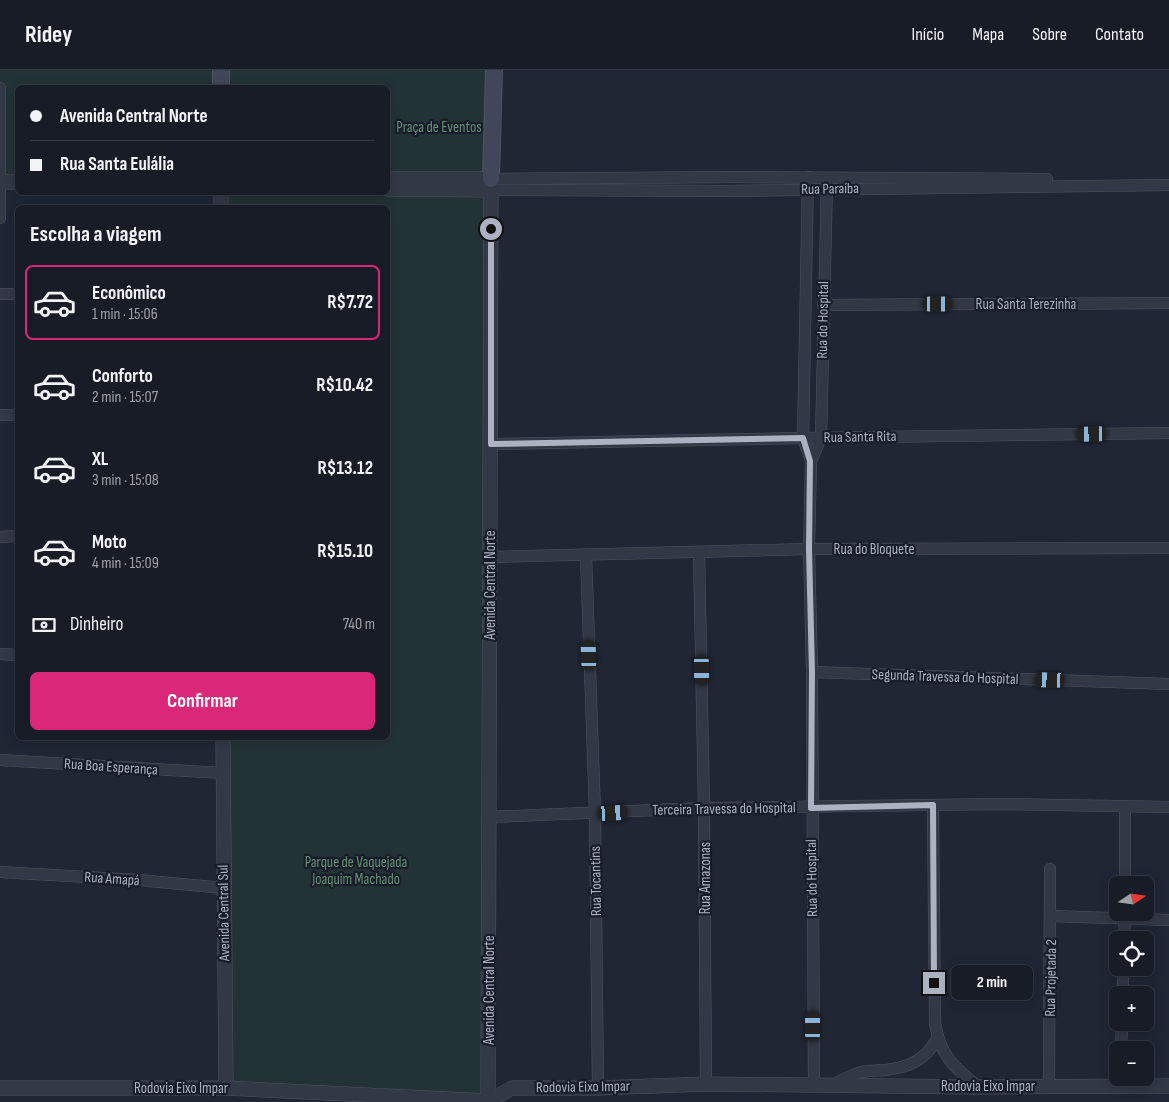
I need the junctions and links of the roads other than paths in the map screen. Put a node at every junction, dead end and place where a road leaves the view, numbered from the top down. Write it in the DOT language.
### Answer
graph roads {
  1 [pos="221,70"];
  2 [pos="494,70"];
  3 [pos="221,85"];
  4 [pos="0,88"];
  5 [pos="15,176"];
  6 [pos="808,177"];
  7 [pos="0,178"];
  8 [pos="390,179"];
  9 [pos="1169,180"];
  10 [pos="15,181"];
  11 [pos="828,183"];
  12 [pos="491,184"];
  13 [pos="1169,185"];
  14 [pos="390,189"];
  15 [pos="809,189"];
  16 [pos="0,218"];
  17 [pos="0,294"];
  18 [pos="15,294"];
  19 [pos="1169,303"];
  20 [pos="823,305"];
  21 [pos="0,415"];
  22 [pos="15,415"];
  23 [pos="1169,433"];
  24 [pos="803,438"];
  25 [pos="821,438"];
  26 [pos="491,444"];
  27 [pos="810,461"];
  28 [pos="15,536"];
  29 [pos="0,537"];
  30 [pos="1169,548"];
  31 [pos="809,549"];
  32 [pos="699,552"];
  33 [pos="586,556"];
  34 [pos="489,557"];
  35 [pos="0,654"];
  36 [pos="15,655"];
  37 [pos="812,672"];
  38 [pos="1169,684"];
  39 [pos="222,740"];
  40 [pos="0,760"];
  41 [pos="222,774"];
  42 [pos="933,805"];
  43 [pos="1125,806"];
  44 [pos="1169,807"];
  45 [pos="704,808"];
  46 [pos="811,808"];
  47 [pos="595,814"];
  48 [pos="489,817"];
  49 [pos="1050,869"];
  50 [pos="0,872"];
  51 [pos="1125,876"];
  52 [pos="224,888"];
  53 [pos="1109,915"];
  54 [pos="1051,916"];
  55 [pos="1154,918"];
  56 [pos="1169,920"];
  57 [pos="938,1039"];
  58 [pos="1109,1083"];
  59 [pos="706,1084"];
  60 [pos="814,1085"];
  61 [pos="834,1085"];
  62 [pos="1154,1085"];
  63 [pos="1049,1086"];
  64 [pos="1169,1086"];
  65 [pos="979,1087"];
  66 [pos="0,1088"];
  67 [pos="226,1088"];
  68 [pos="598,1088"];
  69 [pos="488,1101"];
  1 -- 3 [label="main road"];
  2 -- 12 [label="main road, Avenida Central Norte"];
  4 -- 7 [label="street"];
  5 -- 7 [label="street"];
  6 -- 11 [label="street, Rua Paraíba"];
  6 -- 12 [label="street, Rua Paraíba"];
  6 -- 15 [label="street, Rua do Hospital"];
  7 -- 10 [label="street"];
  7 -- 16 [label="street"];
  8 -- 12 [label="street"];
  9 -- 11 [label="street, Rua Paraíba"];
  11 -- 13 [label="street, Rua Paraíba"];
  11 -- 15 [label="street, Rua Paraíba"];
  11 -- 20 [label="street, Rua do Hospital"];
  12 -- 14 [label="street"];
  12 -- 15 [label="street, Rua Paraíba"];
  12 -- 26 [label="street, Avenida Central Norte"];
  15 -- 24 [label="street, Rua do Hospital"];
  17 -- 18 [label="street"];
  19 -- 20 [label="street, Rua Santa Terezinha"];
  20 -- 25 [label="street, Rua do Hospital"];
  21 -- 22 [label="street"];
  23 -- 25 [label="street, Rua Santa Rita"];
  24 -- 25 [label="street, Rua Santa Rita"];
  24 -- 26 [label="street, Rua Santa Rita"];
  24 -- 27 [label="street, Rua do Hospital"];
  25 -- 27 [label="street, Rua do Hospital"];
  26 -- 34 [label="street, Avenida Central Norte"];
  27 -- 31 [label="street, Rua do Hospital"];
  28 -- 29 [label="street"];
  30 -- 31 [label="street, Rua do Bloquete"];
  31 -- 32 [label="street, Rua do Bloquete"];
  31 -- 37 [label="street, Rua do Hospital"];
  32 -- 33 [label="street, Rua do Bloquete"];
  32 -- 45 [label="street, Rua Amazonas"];
  33 -- 34 [label="street, Rua do Bloquete"];
  33 -- 47 [label="street, Rua Tocantins"];
  34 -- 48 [label="street, Avenida Central Norte"];
  35 -- 36 [label="street"];
  37 -- 38 [label="street, Segunda Travessa do Hospital"];
  37 -- 46 [label="street, Rua do Hospital"];
  39 -- 41 [label="street, Avenida Central Sul"];
  40 -- 41 [label="street, Rua Boa Esperança"];
  41 -- 52 [label="street, Avenida Central Sul"];
  42 -- 43 [label="street, Terceira Travessa do Hospital"];
  42 -- 46 [label="street, Terceira Travessa do Hospital"];
  42 -- 57 [label="street"];
  43 -- 44 [label="street, Terceira Travessa do Hospital"];
  43 -- 51 [label="street"];
  45 -- 46 [label="street, Terceira Travessa do Hospital"];
  45 -- 47 [label="street, Terceira Travessa do Hospital"];
  45 -- 59 [label="street, Rua Amazonas"];
  46 -- 60 [label="street, Rua do Hospital"];
  47 -- 48 [label="street, Terceira Travessa do Hospital"];
  47 -- 68 [label="street, Rua Tocantins"];
  48 -- 69 [label="street, Avenida Central Norte"];
  49 -- 54 [label="street, Rua Projetada 2"];
  50 -- 52 [label="street, Rua Amapá"];
  52 -- 67 [label="street, Avenida Central Sul"];
  53 -- 54 [label="street"];
  54 -- 63 [label="street, Rua Projetada 2"];
  55 -- 56 [label="street"];
  57 -- 61 [label="street"];
  57 -- 65 [label="street"];
  58 -- 63 [label="street, Rodovia Eixo Impar"];
  59 -- 60 [label="street, Rodovia Eixo Impar"];
  59 -- 68 [label="street, Rodovia Eixo Impar"];
  60 -- 61 [label="street, Rodovia Eixo Impar"];
  61 -- 65 [label="street, Rodovia Eixo Impar"];
  62 -- 64 [label="street, Rodovia Eixo Impar"];
  63 -- 65 [label="street, Rodovia Eixo Impar"];
  66 -- 67 [label="street, Rodovia Eixo Impar"];
  67 -- 69 [label="street, Rodovia Eixo Impar"];
  68 -- 69 [label="street, Rodovia Eixo Impar"];
}
